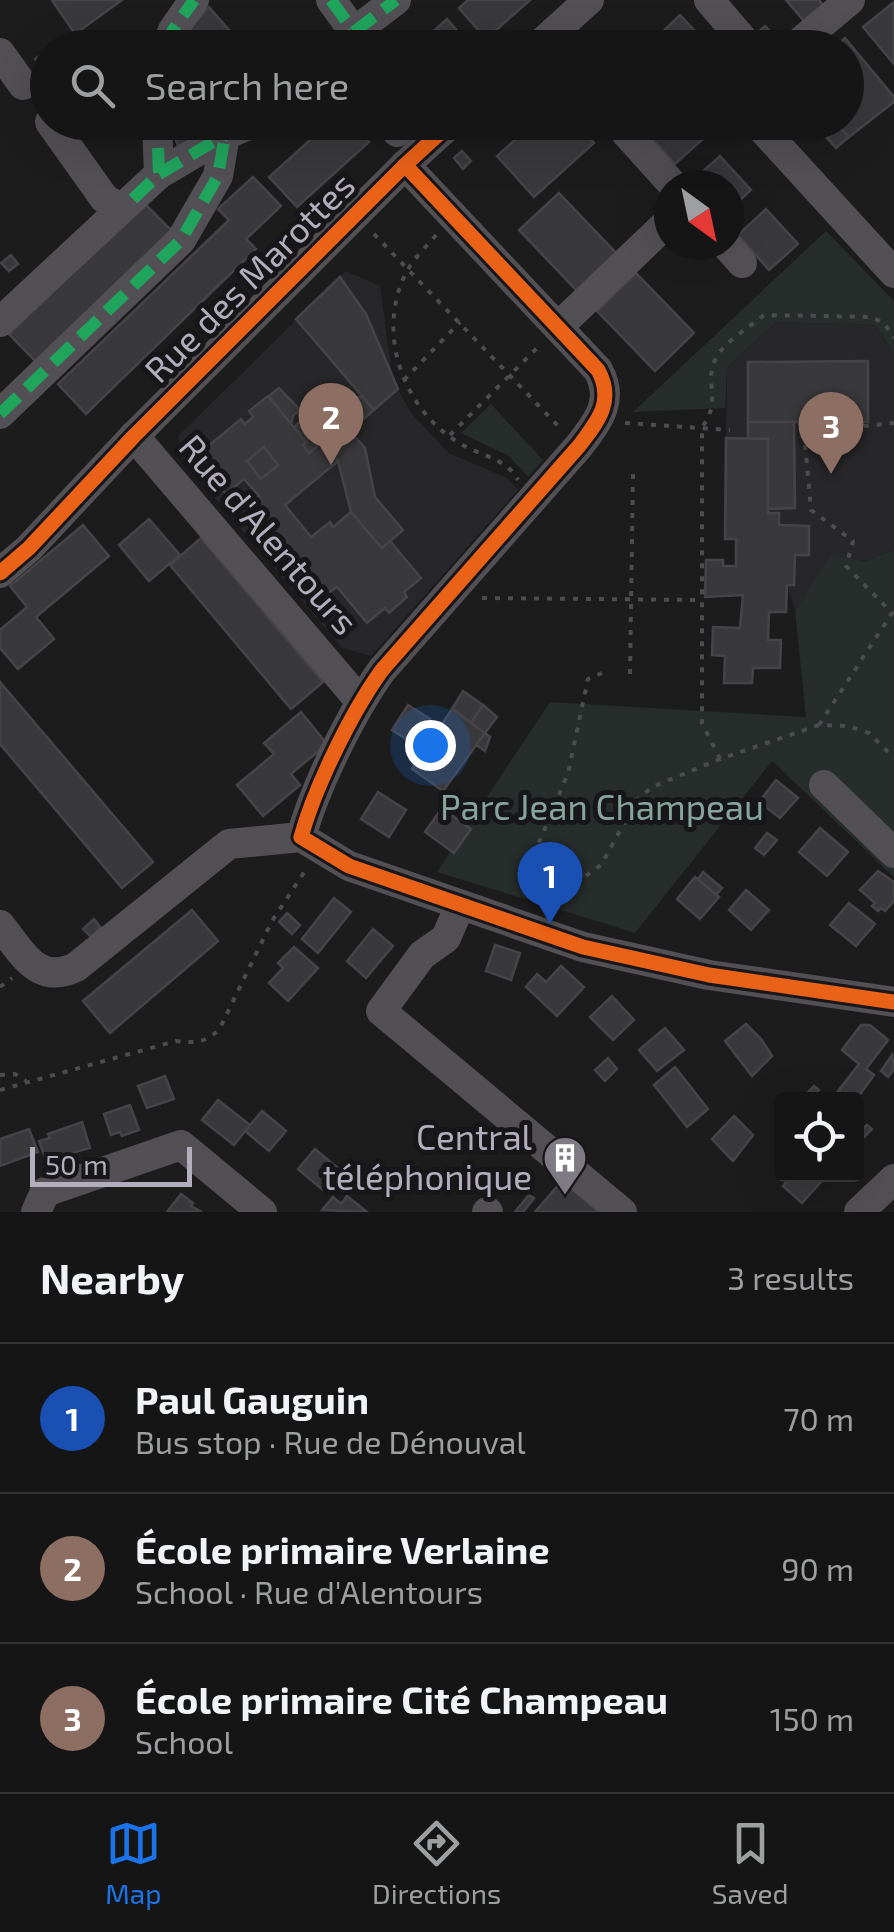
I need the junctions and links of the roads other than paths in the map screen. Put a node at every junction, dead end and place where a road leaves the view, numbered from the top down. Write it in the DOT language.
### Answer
graph roads {
  1 [pos="194,0"];
  2 [pos="330,0"];
  3 [pos="396,0"];
  4 [pos="589,0"];
  5 [pos="709,0"];
  6 [pos="850,0"];
  7 [pos="173,30"];
  8 [pos="344,30"];
  9 [pos="360,30"];
  10 [pos="556,30"];
  11 [pos="735,30"];
  12 [pos="815,30"];
  13 [pos="0,54"];
  14 [pos="22,85"];
  15 [pos="62,140"];
  16 [pos="158,140"];
  17 [pos="217,140"];
  18 [pos="224,140"];
  19 [pos="433,140"];
  20 [pos="632,140"];
  21 [pos="772,140"];
  22 [pos="405,166"];
  23 [pos="659,170"];
  24 [pos="160,174"];
  25 [pos="127,204"];
  26 [pos="654,235"];
  27 [pos="894,273"];
  28 [pos="4,308"];
  29 [pos="550,335"];
  30 [pos="0,414"];
  31 [pos="134,436"];
  32 [pos="0,572"];
  33 [pos="360,701"];
  34 [pos="824,785"];
  35 [pos="310,843"];
  36 [pos="894,853"];
  37 [pos="460,905"];
  38 [pos="0,925"];
  39 [pos="894,1002"];
  40 [pos="894,1179"];
  41 [pos="36,1212"];
  42 [pos="262,1212"];
  43 [pos="622,1212"];
  44 [pos="859,1212"];
  1 -- 7 [label="street"];
  2 -- 8 [label="street"];
  3 -- 9 [label="street"];
  4 -- 10 [label="street"];
  5 -- 11 [label="street"];
  6 -- 12 [label="street"];
  13 -- 14 [label="street"];
  15 -- 25 [label="street"];
  16 -- 24 [label="street"];
  17 -- 24 [label="street"];
  18 -- 30 [label="street"];
  19 -- 22 [label="street, Rue des Marottes"];
  20 -- 23 [label="street"];
  21 -- 27 [label="street"];
  22 -- 29 [label="street"];
  22 -- 31 [label="street, Rue des Marottes"];
  24 -- 25 [label="street"];
  25 -- 28 [label="street"];
  26 -- 29 [label="street"];
  29 -- 33 [label="street"];
  31 -- 32 [label="street, Rue des Marottes"];
  31 -- 33 [label="street, Rue d'Alentours"];
  33 -- 35 [label="street"];
  34 -- 36 [label="street"];
  35 -- 37 [label="street"];
  35 -- 38 [label="street"];
  37 -- 39 [label="street"];
  37 -- 43 [label="street"];
  40 -- 44 [label="street"];
  41 -- 42 [label="street"];
}
